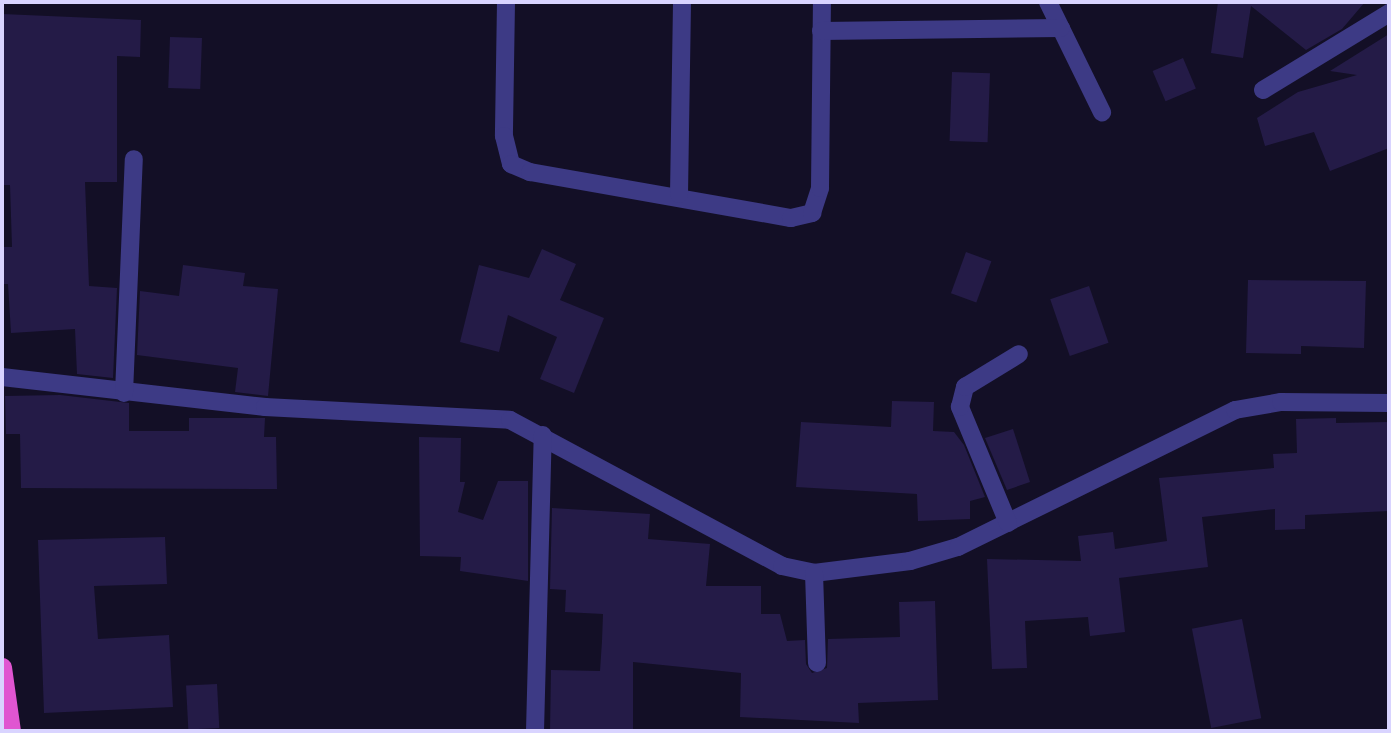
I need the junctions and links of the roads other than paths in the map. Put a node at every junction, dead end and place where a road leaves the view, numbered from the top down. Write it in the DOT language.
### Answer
graph roads {
  1 [pos="506,2"];
  2 [pos="682,2"];
  3 [pos="822,2"];
  4 [pos="1048,2"];
  5 [pos="1389,13"];
  6 [pos="1061,28"];
  7 [pos="821,31"];
  8 [pos="1263,90"];
  9 [pos="1102,112"];
  10 [pos="134,159"];
  11 [pos="678,194"];
  12 [pos="1019,354"];
  13 [pos="2,377"];
  14 [pos="124,393"];
  15 [pos="1389,403"];
  16 [pos="543,435"];
  17 [pos="1008,523"];
  18 [pos="814,573"];
  19 [pos="817,663"];
  20 [pos="2,667"];
  21 [pos="11,731"];
  22 [pos="535,731"];
  1 -- 11 [label="street"];
  2 -- 11 [label="street"];
  3 -- 7 [label="street"];
  4 -- 6 [label="street"];
  5 -- 8 [label="street"];
  6 -- 7 [label="street"];
  6 -- 9 [label="street"];
  7 -- 11 [label="street"];
  10 -- 14 [label="street"];
  12 -- 17 [label="street"];
  13 -- 14 [label="street"];
  14 -- 16 [label="street"];
  15 -- 17 [label="street"];
  16 -- 18 [label="street"];
  16 -- 22 [label="street"];
  17 -- 18 [label="street"];
  18 -- 19 [label="street"];
  20 -- 21 [label="highway"];
}
